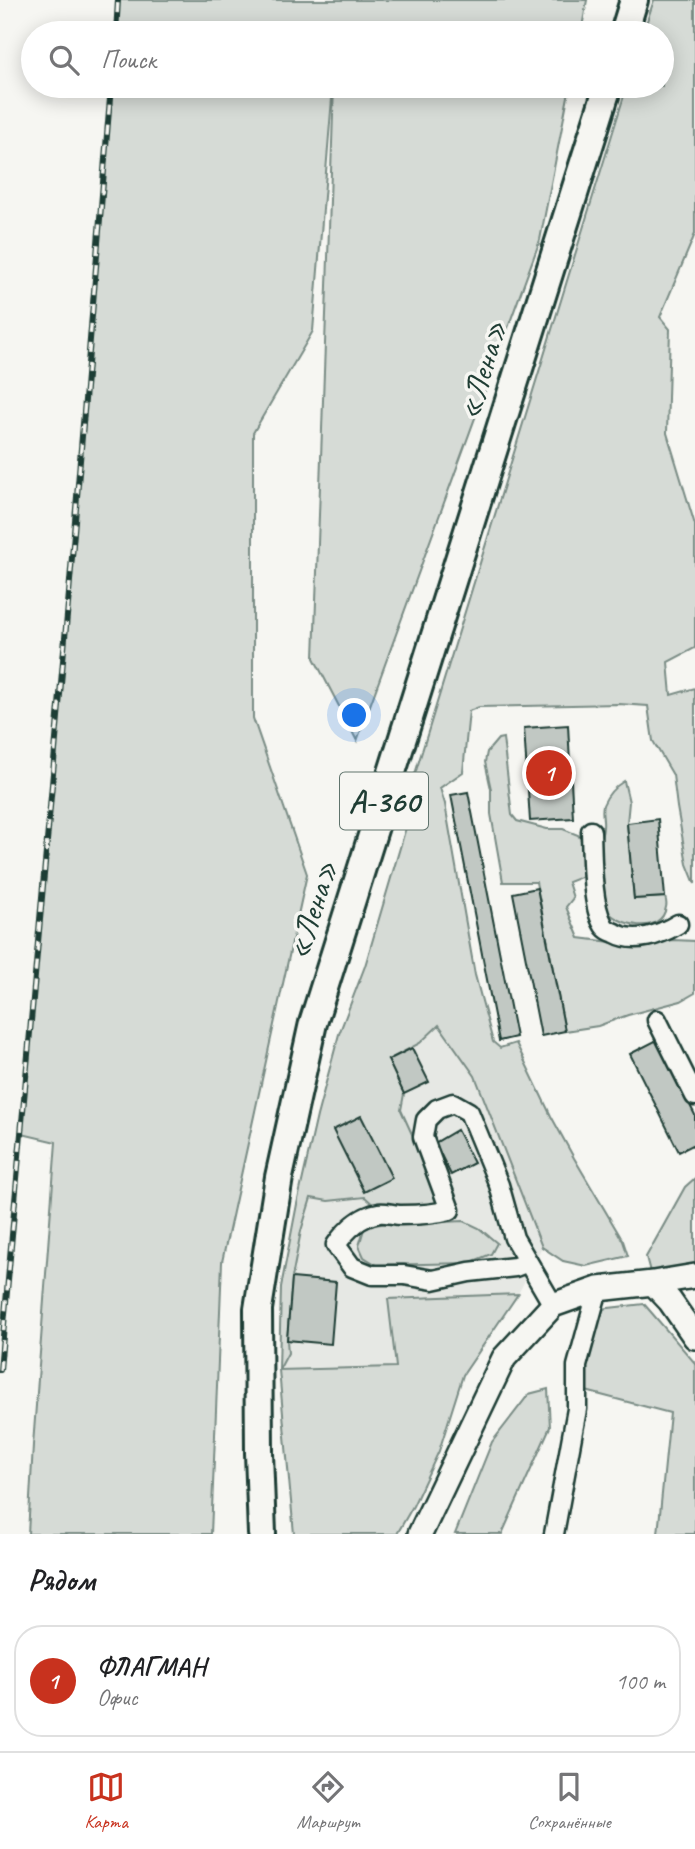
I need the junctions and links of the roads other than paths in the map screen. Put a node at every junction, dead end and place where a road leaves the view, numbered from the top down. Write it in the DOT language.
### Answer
graph roads {
  1 [pos="634,0"];
  2 [pos="628,21"];
  3 [pos="604,98"];
  4 [pos="591,831"];
  5 [pos="678,924"];
  6 [pos="657,1020"];
  7 [pos="695,1096"];
  8 [pos="528,1262"];
  9 [pos="695,1276"];
  10 [pos="653,1283"];
  11 [pos="598,1289"];
  12 [pos="553,1305"];
  13 [pos="695,1336"];
  14 [pos="262,1534"];
  15 [pos="420,1534"];
  16 [pos="554,1534"];
  1 -- 2 [label="highway"];
  3 -- 14 [label="highway, «Лена» / А-360"];
  4 -- 5 [label="lane"];
  6 -- 7 [label="lane"];
  8 -- 8 [label="lane"];
  8 -- 12 [label="lane"];
  9 -- 10 [label="main road"];
  10 -- 11 [label="main road"];
  10 -- 13 [label="main road"];
  11 -- 12 [label="main road"];
  11 -- 16 [label="lane"];
  12 -- 15 [label="main road"];
}
